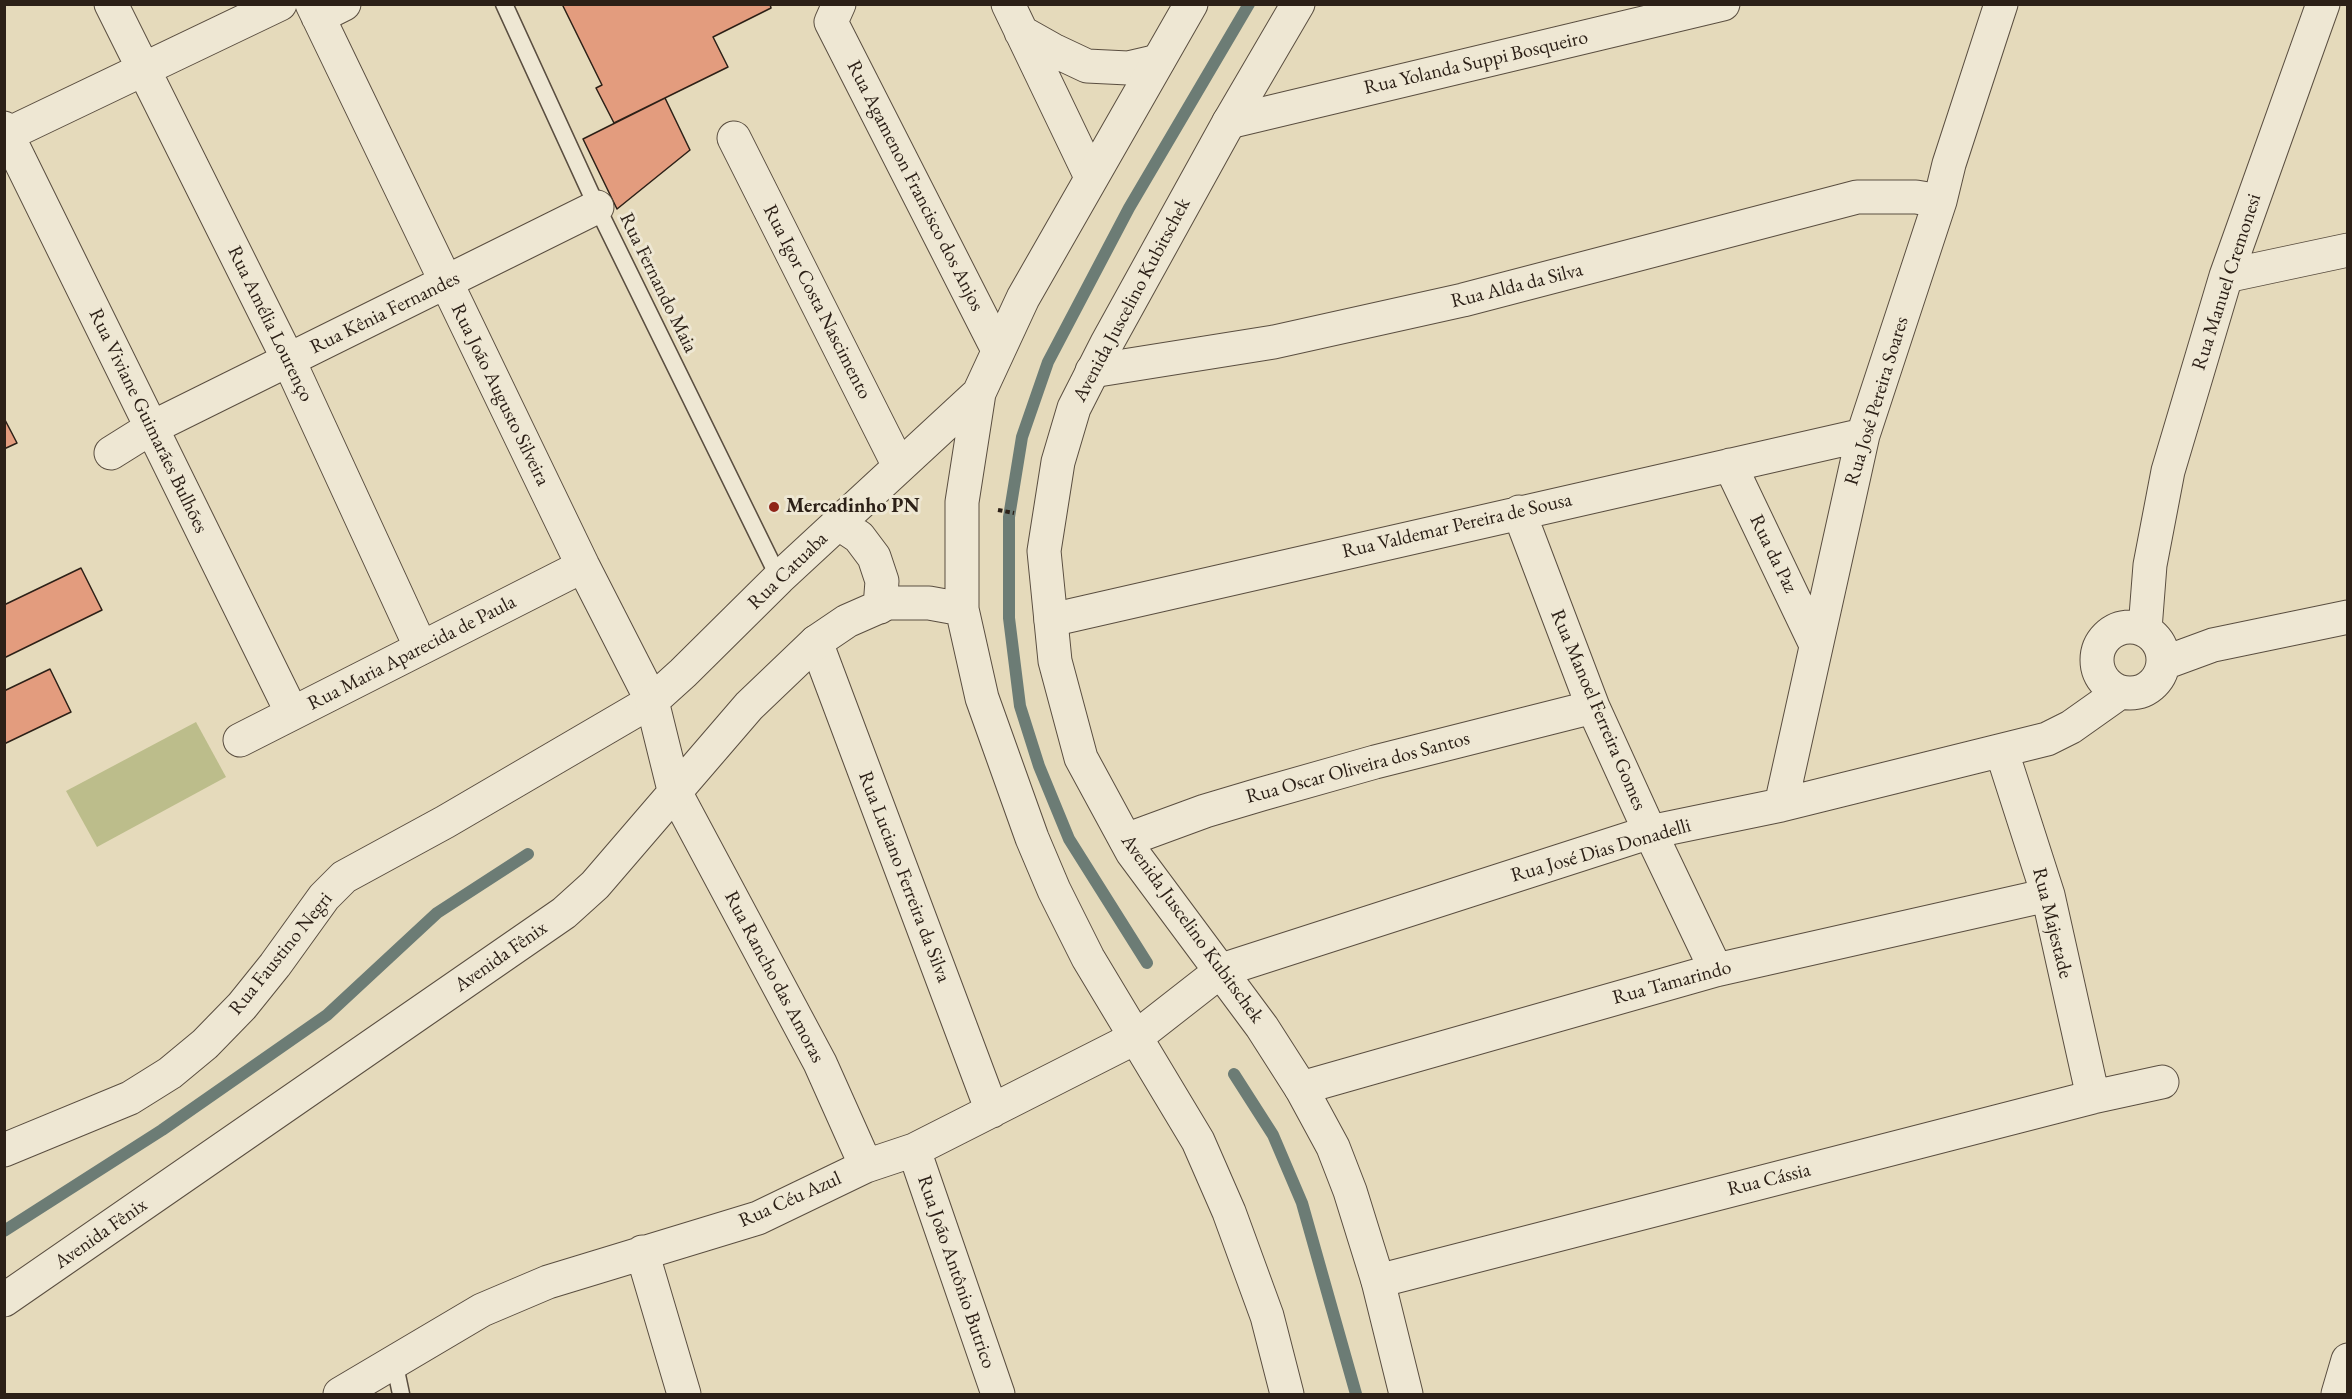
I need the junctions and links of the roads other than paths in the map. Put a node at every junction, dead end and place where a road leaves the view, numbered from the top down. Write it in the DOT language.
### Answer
graph roads {
  1 [pos="111,4"];
  2 [pos="280,4"];
  3 [pos="504,4"];
  4 [pos="1191,4"];
  5 [pos="1298,4"];
  6 [pos="1723,4"];
  7 [pos="2001,4"];
  8 [pos="2323,4"];
  9 [pos="325,8"];
  10 [pos="835,13"];
  11 [pos="1015,18"];
  12 [pos="1158,61"];
  13 [pos="144,71"];
  14 [pos="1229,122"];
  15 [pos="5,133"];
  16 [pos="734,138"];
  17 [pos="1091,177"];
  18 [pos="1940,201"];
  19 [pos="597,207"];
  20 [pos="2348,250"];
  21 [pos="2226,276"];
  22 [pos="446,283"];
  23 [pos="998,350"];
  24 [pos="289,361"];
  25 [pos="1092,371"];
  26 [pos="979,393"];
  27 [pos="152,428"];
  28 [pos="1863,435"];
  29 [pos="111,453"];
  30 [pos="899,465"];
  31 [pos="1730,465"];
  32 [pos="1519,512"];
  33 [pos="838,523"];
  34 [pos="583,566"];
  35 [pos="779,578"];
  36 [pos="880,607"];
  37 [pos="962,609"];
  38 [pos="2348,617"];
  39 [pos="1051,620"];
  40 [pos="2148,640"];
  41 [pos="816,642"];
  42 [pos="1815,643"];
  43 [pos="421,648"];
  44 [pos="2112,688"];
  45 [pos="652,701"];
  46 [pos="1593,706"];
  47 [pos="292,713"];
  48 [pos="240,740"];
  49 [pos="2002,752"];
  50 [pos="674,790"];
  51 [pos="1781,805"];
  52 [pos="1650,832"];
  53 [pos="1126,840"];
  54 [pos="2048,895"];
  55 [pos="1222,970"];
  56 [pos="1716,970"];
  57 [pos="1135,1038"];
  58 [pos="2162,1082"];
  59 [pos="1301,1088"];
  60 [pos="2093,1096"];
  61 [pos="992,1112"];
  62 [pos="4,1150"];
  63 [pos="914,1150"];
  64 [pos="866,1166"];
  65 [pos="642,1252"];
  66 [pos="1378,1281"];
  67 [pos="4,1300"];
  68 [pos="394,1360"];
  69 [pos="2348,1360"];
  70 [pos="340,1395"];
  71 [pos="401,1395"];
  72 [pos="684,1395"];
  73 [pos="998,1395"];
  74 [pos="1287,1395"];
  75 [pos="1406,1395"];
  76 [pos="2338,1395"];
  1 -- 13 [label="street, Rua Amélia Lourenço"];
  2 -- 13 [label="street"];
  3 -- 19 [label="lane, Rua Fernando Maia"];
  4 -- 12 [label="street"];
  5 -- 14 [label="street, Avenida Juscelino Kubitschek"];
  6 -- 14 [label="street, Rua Yolanda Suppi Bosqueiro"];
  7 -- 18 [label="street, Rua José Pereira Soares"];
  8 -- 21 [label="street, Rua Manuel Cremonesi"];
  9 -- 22 [label="street, Rua João Augusto Silveira"];
  10 -- 23 [label="street, Rua Agamenon Francisco dos Anjos"];
  11 -- 12 [label="street"];
  11 -- 17 [label="street"];
  12 -- 17 [label="street"];
  13 -- 15 [label="street"];
  13 -- 24 [label="street, Rua Amélia Lourenço"];
  14 -- 25 [label="street, Avenida Juscelino Kubitschek"];
  15 -- 27 [label="street, Rua Viviane Guimarães Bulhões"];
  16 -- 30 [label="street, Rua Igor Costa Nascimento"];
  17 -- 23 [label="street"];
  18 -- 25 [label="street, Rua Alda da Silva"];
  18 -- 28 [label="street, Rua José Pereira Soares"];
  19 -- 22 [label="street, Rua Kênia Fernandes"];
  19 -- 35 [label="lane, Rua Fernando Maia"];
  20 -- 21 [label="street"];
  21 -- 40 [label="street, Rua Manuel Cremonesi"];
  22 -- 24 [label="street, Rua Kênia Fernandes"];
  22 -- 34 [label="street, Rua João Augusto Silveira"];
  23 -- 26 [label="street"];
  24 -- 27 [label="street, Rua Kênia Fernandes"];
  24 -- 43 [label="street, Rua Amélia Lourenço"];
  25 -- 39 [label="street, Avenida Juscelino Kubitschek"];
  26 -- 30 [label="street, Rua Catuaba"];
  26 -- 37 [label="street"];
  27 -- 29 [label="street, Rua Kênia Fernandes"];
  27 -- 47 [label="street, Rua Viviane Guimarães Bulhões"];
  28 -- 31 [label="street, Rua Valdemar Pereira de Sousa"];
  28 -- 42 [label="street, Rua José Pereira Soares"];
  30 -- 33 [label="street, Rua Catuaba"];
  31 -- 32 [label="street, Rua Valdemar Pereira de Sousa"];
  31 -- 42 [label="street, Rua da Paz"];
  32 -- 39 [label="street, Rua Valdemar Pereira de Sousa"];
  32 -- 46 [label="street, Rua Manoel Ferreira Gomes"];
  33 -- 35 [label="street, Rua Catuaba"];
  33 -- 36 [label="street"];
  34 -- 43 [label="street, Rua Maria Aparecida de Paula"];
  34 -- 45 [label="street, Rua João Augusto Silveira"];
  35 -- 45 [label="street, Rua Catuaba"];
  36 -- 37 [label="street, Avenida Fênix"];
  36 -- 41 [label="street, Avenida Fênix"];
  37 -- 57 [label="street"];
  38 -- 40 [label="street"];
  39 -- 53 [label="street, Avenida Juscelino Kubitschek"];
  40 -- 44 [label="street"];
  40 -- 44 [label="street"];
  41 -- 50 [label="street, Avenida Fênix"];
  41 -- 61 [label="street, Rua Luciano Ferreira da Silva"];
  42 -- 51 [label="street, Rua José Pereira Soares"];
  43 -- 47 [label="street, Rua Maria Aparecida de Paula"];
  44 -- 49 [label="street, Rua José Dias Donadelli"];
  45 -- 50 [label="street, Rua João Augusto Silveira"];
  45 -- 62 [label="street, Rua Faustino Negri"];
  46 -- 52 [label="street, Rua Manoel Ferreira Gomes"];
  46 -- 53 [label="street, Rua Oscar Oliveira dos Santos"];
  47 -- 48 [label="street, Rua Maria Aparecida de Paula"];
  49 -- 51 [label="street, Rua José Dias Donadelli"];
  49 -- 54 [label="street, Rua Majestade"];
  50 -- 64 [label="street, Rua Rancho das Amoras"];
  50 -- 67 [label="street, Avenida Fênix"];
  51 -- 52 [label="street, Rua José Dias Donadelli"];
  52 -- 55 [label="street, Rua José Dias Donadelli"];
  52 -- 56 [label="street, Rua Manoel Ferreira Gomes"];
  53 -- 55 [label="street, Avenida Juscelino Kubitschek"];
  54 -- 56 [label="street, Rua Tamarindo"];
  54 -- 60 [label="street, Rua Majestade"];
  55 -- 57 [label="street, Rua Céu Azul"];
  55 -- 59 [label="street, Avenida Juscelino Kubitschek"];
  56 -- 59 [label="street, Rua Tamarindo"];
  57 -- 61 [label="street, Rua Céu Azul"];
  57 -- 74 [label="street"];
  58 -- 60 [label="street, Rua Cássia"];
  59 -- 66 [label="street, Avenida Juscelino Kubitschek"];
  60 -- 66 [label="street, Rua Cássia"];
  61 -- 63 [label="street, Rua Céu Azul"];
  63 -- 64 [label="street, Rua Céu Azul"];
  63 -- 73 [label="street, Rua João Antônio Butrico"];
  64 -- 65 [label="street, Rua Céu Azul"];
  65 -- 68 [label="street, Rua Céu Azul"];
  65 -- 72 [label="street"];
  66 -- 75 [label="street, Avenida Juscelino Kubitschek"];
  68 -- 70 [label="street, Rua Céu Azul"];
  68 -- 71 [label="lane"];
  69 -- 76 [label="street"];
}
